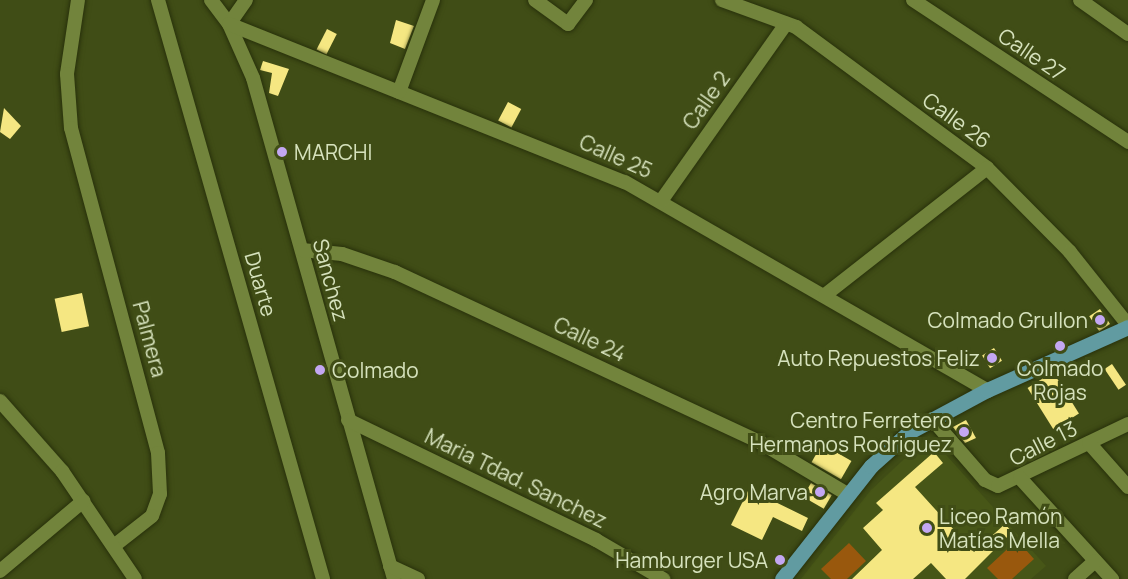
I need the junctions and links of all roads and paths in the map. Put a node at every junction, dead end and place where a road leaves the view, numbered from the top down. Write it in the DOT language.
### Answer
graph roads {
  1 [pos="78,0"];
  2 [pos="158,0"];
  3 [pos="211,0"];
  4 [pos="246,0"];
  5 [pos="433,0"];
  6 [pos="535,0"];
  7 [pos="586,0"];
  8 [pos="722,0"];
  9 [pos="914,0"];
  10 [pos="1080,0"];
  11 [pos="229,24"];
  12 [pos="786,24"];
  13 [pos="1128,34"];
  14 [pos="399,92"];
  15 [pos="1128,142"];
  16 [pos="987,168"];
  17 [pos="660,201"];
  18 [pos="302,250"];
  19 [pos="825,295"];
  20 [pos="1128,326"];
  21 [pos="987,390"];
  22 [pos="0,401"];
  23 [pos="932,418"];
  24 [pos="348,420"];
  25 [pos="1128,424"];
  26 [pos="1089,443"];
  27 [pos="1020,478"];
  28 [pos="1128,487"];
  29 [pos="849,495"];
  30 [pos="83,501"];
  31 [pos="115,545"];
  32 [pos="1095,561"];
  33 [pos="0,571"];
  34 [pos="392,572"];
  35 [pos="135,579"];
  36 [pos="323,579"];
  37 [pos="418,579"];
  38 [pos="663,579"];
  39 [pos="782,579"];
  40 [pos="1075,579"];
  41 [pos="1112,579"];
  1 -- 31 [label="street, Palmera"];
  2 -- 36 [label="street, Duarte"];
  3 -- 11 [label="street, Sanchez"];
  4 -- 11 [label="street"];
  5 -- 14 [label="street"];
  6 -- 7 [label="street"];
  8 -- 12 [label="street, Calle 26"];
  9 -- 15 [label="street, Calle 27"];
  10 -- 13 [label="street"];
  11 -- 14 [label="street, Calle 25"];
  11 -- 18 [label="street, Sanchez"];
  12 -- 16 [label="street, Calle 26"];
  12 -- 17 [label="street, Calle 2"];
  14 -- 17 [label="street, Calle 25"];
  16 -- 19 [label="street"];
  16 -- 20 [label="street, Calle 26"];
  17 -- 19 [label="street, Calle 25"];
  18 -- 24 [label="street, Sanchez"];
  18 -- 29 [label="street, Calle 24"];
  19 -- 21 [label="street, Calle 25"];
  20 -- 21 [label="main road"];
  21 -- 23 [label="main road"];
  22 -- 30 [label="street"];
  23 -- 27 [label="street, Calle 13"];
  23 -- 29 [label="main road"];
  24 -- 34 [label="street, Sanchez"];
  24 -- 38 [label="street, Maria Tdad. Sanchez"];
  25 -- 26 [label="street, Calle 13"];
  26 -- 27 [label="street, Calle 13"];
  26 -- 28 [label="street"];
  27 -- 32 [label="street"];
  29 -- 39 [label="main road"];
  30 -- 31 [label="street"];
  30 -- 33 [label="street"];
  31 -- 35 [label="street"];
  32 -- 40 [label="street"];
  32 -- 41 [label="street"];
  34 -- 37 [label="street"];
}
